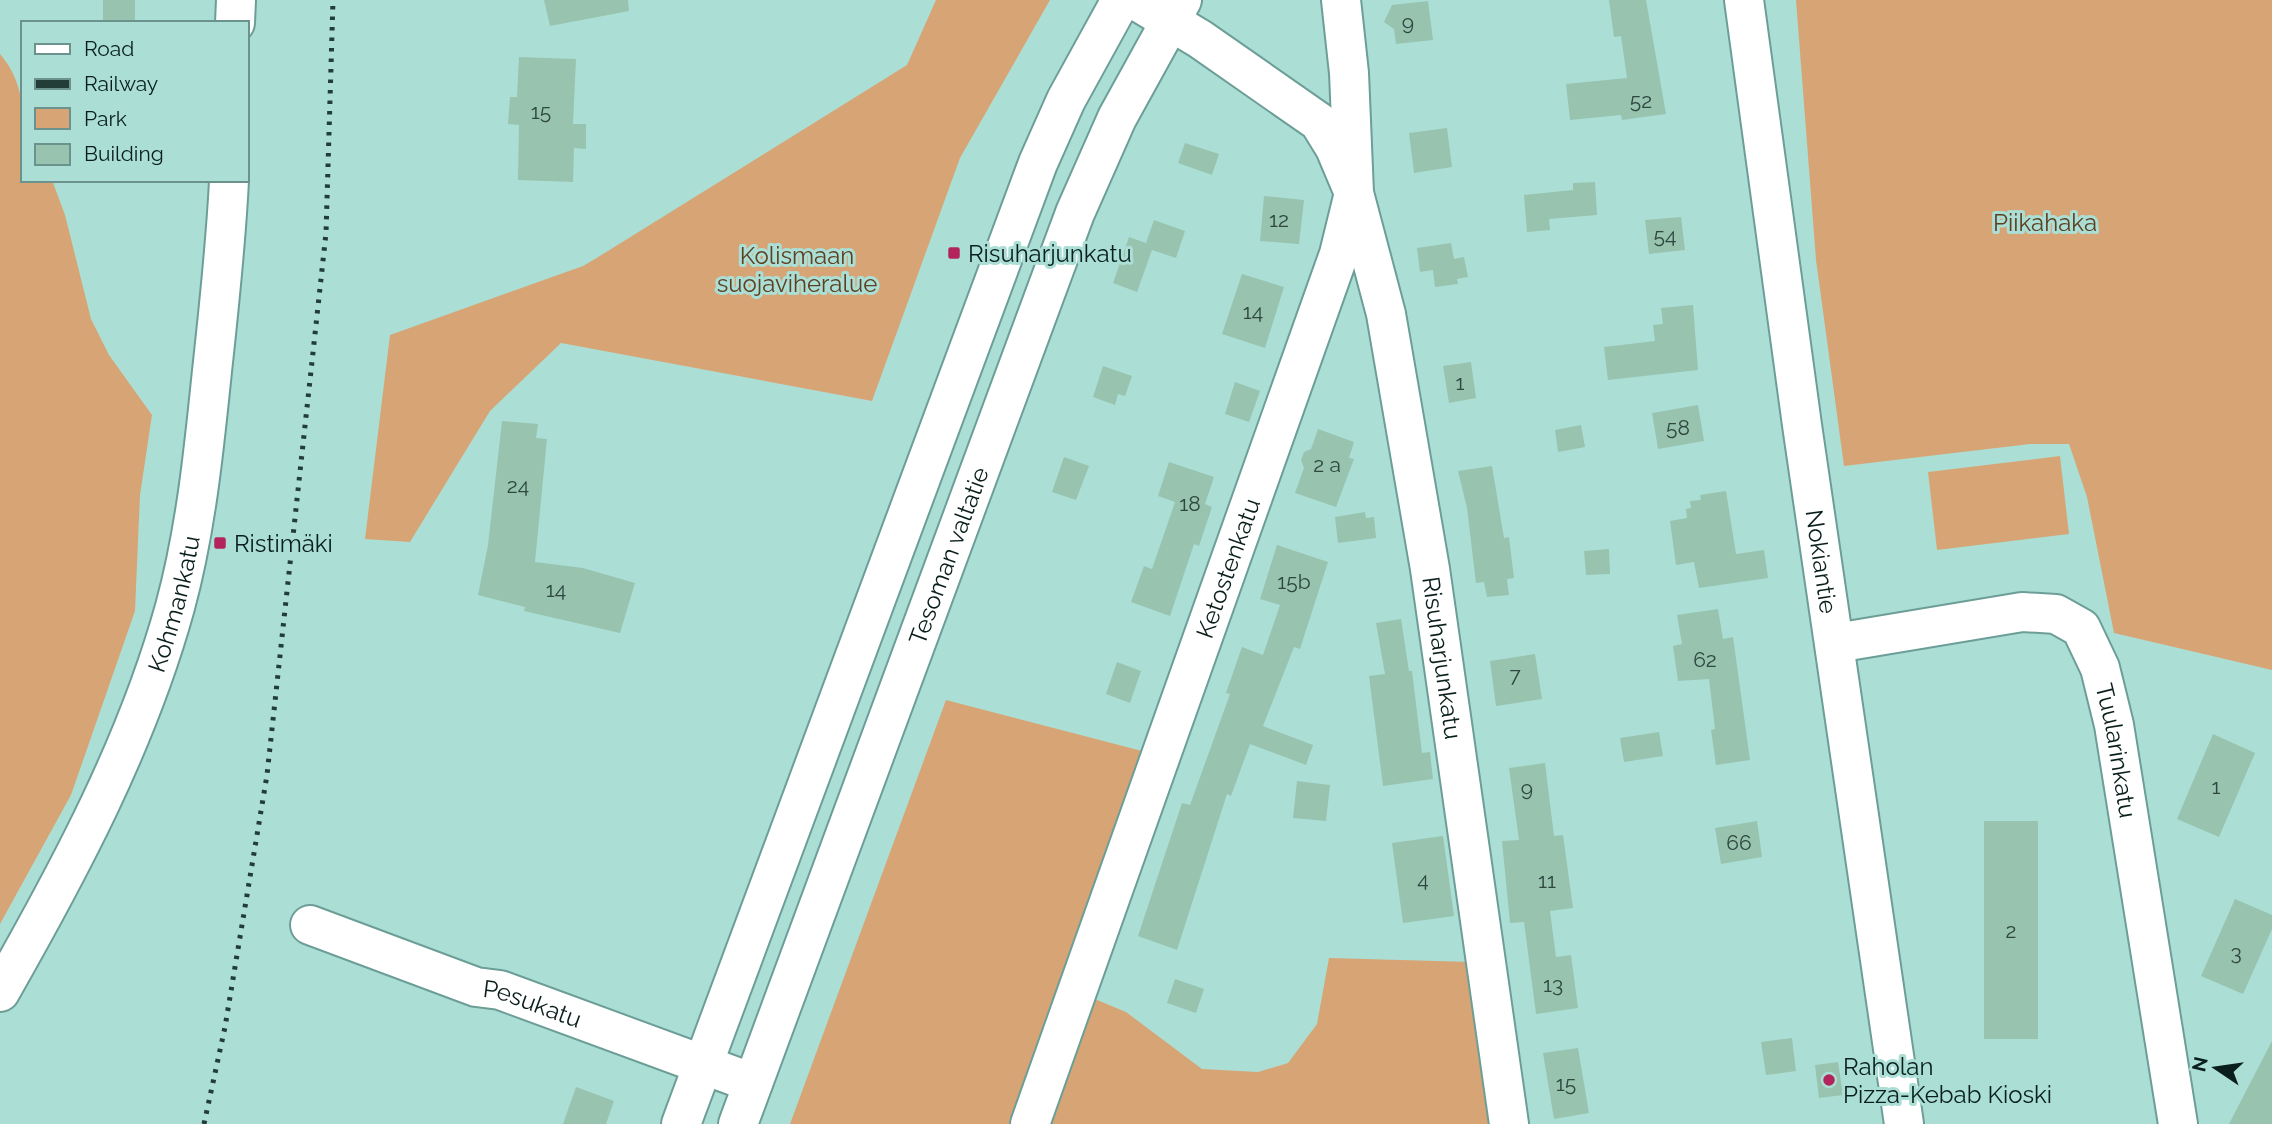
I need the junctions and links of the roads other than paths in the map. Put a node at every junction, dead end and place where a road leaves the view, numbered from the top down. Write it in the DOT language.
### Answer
graph roads {
  1 [pos="236,0"];
  2 [pos="1121,0"];
  3 [pos="1135,0"];
  4 [pos="1341,0"];
  5 [pos="1744,0"];
  6 [pos="1176,10"];
  7 [pos="235,21"];
  8 [pos="229,182"];
  9 [pos="1354,193"];
  10 [pos="1836,643"];
  11 [pos="310,925"];
  12 [pos="0,992"];
  13 [pos="703,1065"];
  14 [pos="753,1083"];
  15 [pos="681,1124"];
  16 [pos="738,1124"];
  17 [pos="1030,1124"];
  18 [pos="1509,1124"];
  19 [pos="1904,1124"];
  20 [pos="2178,1124"];
  1 -- 7 [label="street"];
  2 -- 13 [label="street, Tesoman valtatie"];
  3 -- 6 [label="street"];
  4 -- 9 [label="street, Ketostenkatu"];
  5 -- 10 [label="street, Nokiantie"];
  6 -- 9 [label="street"];
  6 -- 14 [label="street, Tesoman valtatie"];
  8 -- 12 [label="street, Kohmankatu"];
  9 -- 17 [label="street, Ketostenkatu"];
  9 -- 18 [label="street, Risuharjunkatu"];
  10 -- 19 [label="street, Nokiantie"];
  10 -- 20 [label="street, Tuularinkatu"];
  11 -- 13 [label="street, Pesukatu"];
  13 -- 14 [label="street, Pesukatu"];
  13 -- 15 [label="street, Tesoman valtatie"];
  14 -- 16 [label="street, Tesoman valtatie"];
}
